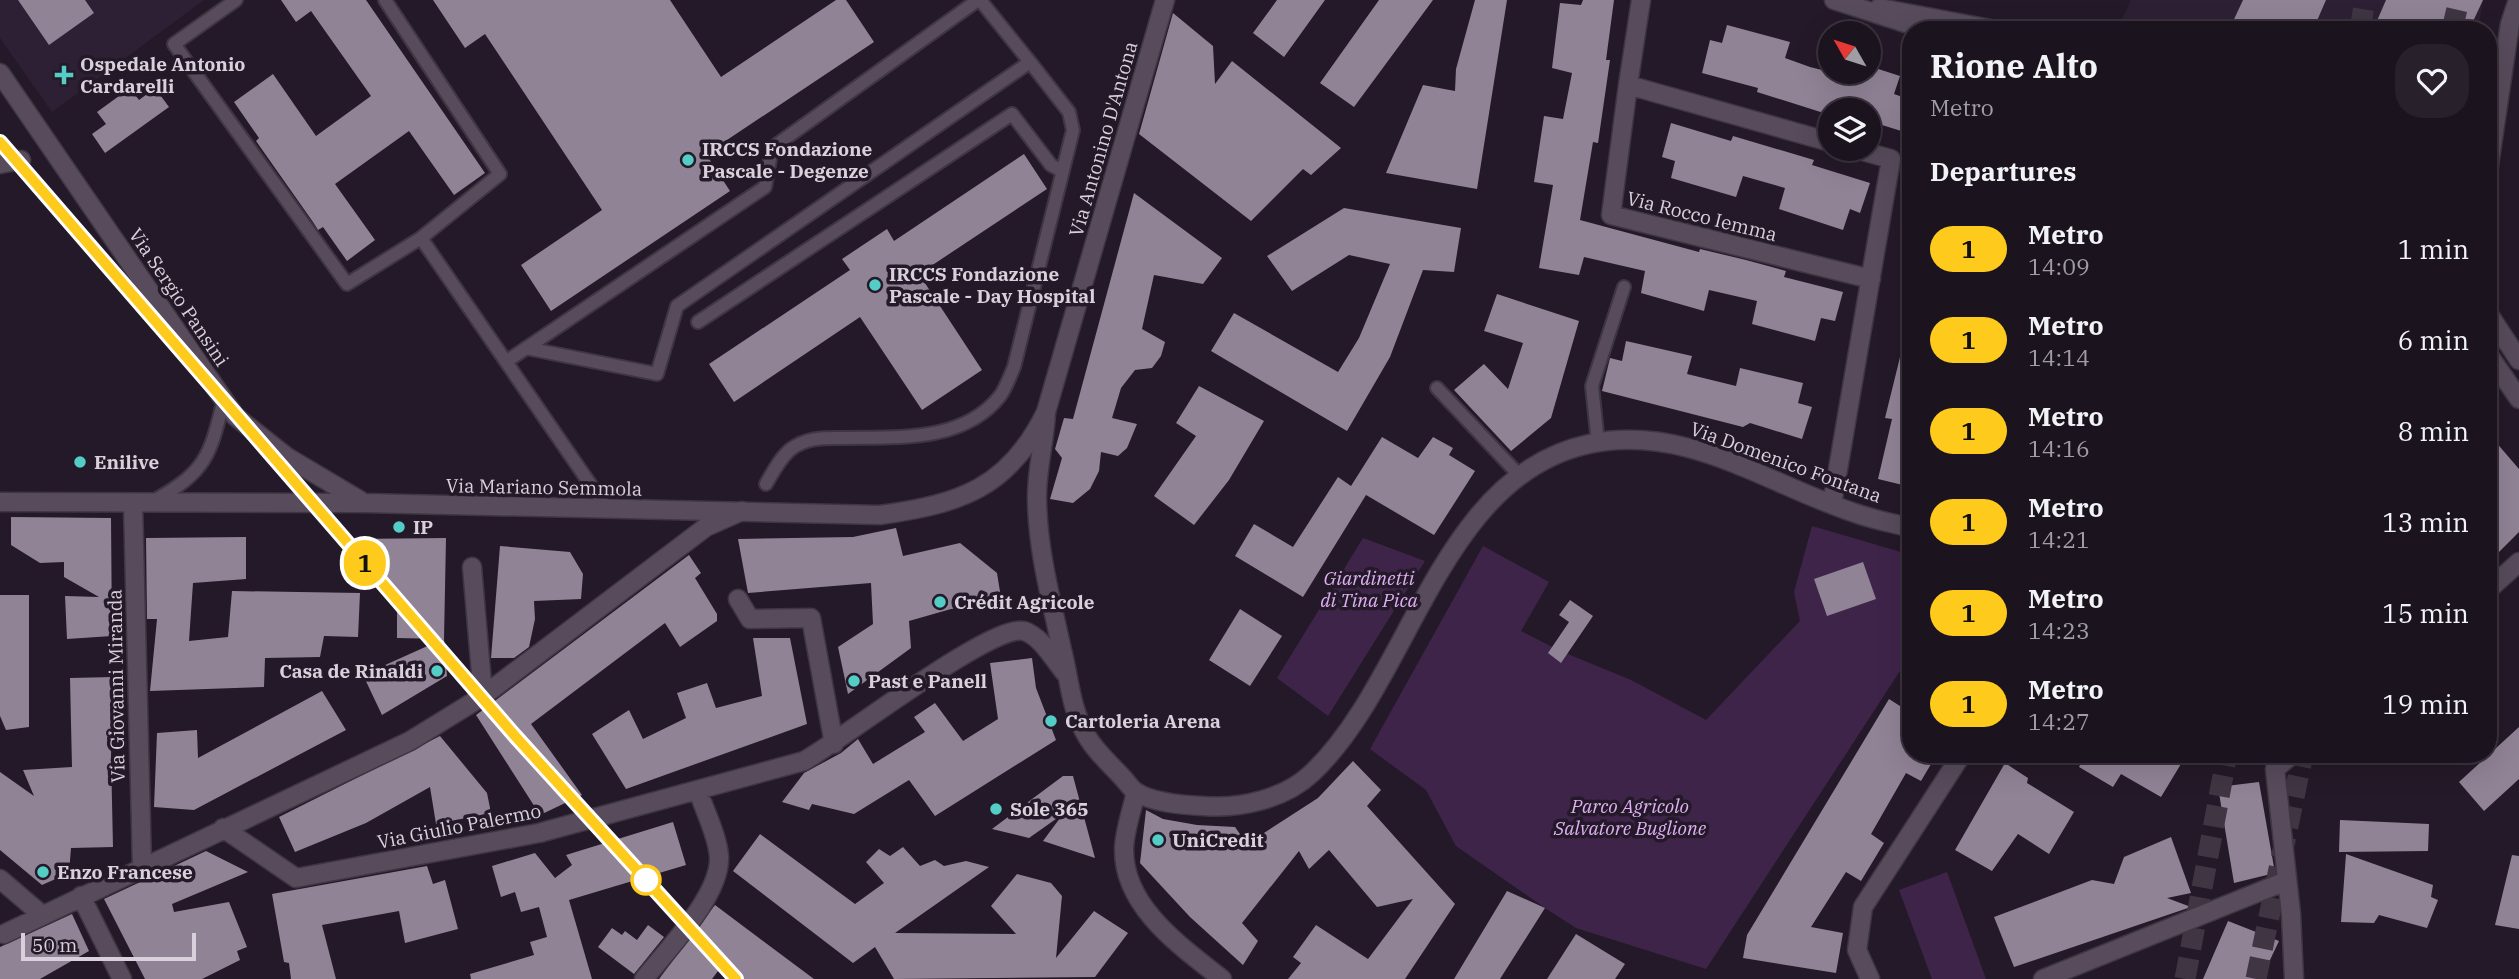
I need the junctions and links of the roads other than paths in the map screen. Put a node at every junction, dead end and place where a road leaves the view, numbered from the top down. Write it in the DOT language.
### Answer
graph roads {
  1 [pos="236,0"];
  2 [pos="386,0"];
  3 [pos="979,0"];
  4 [pos="1164,0"];
  5 [pos="1641,0"];
  6 [pos="2518,0"];
  7 [pos="1840,1"];
  8 [pos="1948,21"];
  9 [pos="1902,22"];
  10 [pos="1902,29"];
  11 [pos="1030,62"];
  12 [pos="0,73"];
  13 [pos="1628,85"];
  14 [pos="2497,111"];
  15 [pos="1818,139"];
  16 [pos="1881,156"];
  17 [pos="20,160"];
  18 [pos="0,164"];
  19 [pos="1062,171"];
  20 [pos="421,238"];
  21 [pos="1871,279"];
  22 [pos="1624,287"];
  23 [pos="698,323"];
  24 [pos="2497,326"];
  25 [pos="526,348"];
  26 [pos="2519,359"];
  27 [pos="507,361"];
  28 [pos="2497,367"];
  29 [pos="1437,388"];
  30 [pos="223,399"];
  31 [pos="2519,399"];
  32 [pos="1046,412"];
  33 [pos="1598,443"];
  34 [pos="1520,476"];
  35 [pos="766,484"];
  36 [pos="155,500"];
  37 [pos="0,502"];
  38 [pos="364,503"];
  39 [pos="133,504"];
  40 [pos="1832,504"];
  41 [pos="608,510"];
  42 [pos="742,511"];
  43 [pos="1902,525"];
  44 [pos="2519,562"];
  45 [pos="472,567"];
  46 [pos="2497,582"];
  47 [pos="738,599"];
  48 [pos="1065,673"];
  49 [pos="482,696"];
  50 [pos="834,744"];
  51 [pos="1956,763"];
  52 [pos="2282,763"];
  53 [pos="698,790"];
  54 [pos="1136,792"];
  55 [pos="223,828"];
  56 [pos="142,866"];
  57 [pos="0,878"];
  58 [pos="2286,881"];
  59 [pos="80,896"];
  60 [pos="42,915"];
  61 [pos="4,934"];
  62 [pos="122,979"];
  63 [pos="644,979"];
  64 [pos="1222,979"];
  65 [pos="1870,979"];
  66 [pos="2043,979"];
  67 [pos="2294,979"];
  1 -- 20 [label="lane"];
  2 -- 20 [label="lane"];
  3 -- 11 [label="lane"];
  3 -- 25 [label="lane"];
  4 -- 32 [label="street, Via Antonino D'Antona"];
  5 -- 13 [label="street, Via Rocco Iemma"];
  6 -- 14 [label="street"];
  7 -- 8 [label="street"];
  7 -- 9 [label="street"];
  7 -- 10 [label="street"];
  11 -- 19 [label="lane"];
  11 -- 25 [label="lane"];
  12 -- 30 [label="street, Via Sergio Pansini"];
  13 -- 15 [label="street"];
  13 -- 21 [label="street, Via Rocco Iemma"];
  16 -- 21 [label="street"];
  17 -- 18 [label="street"];
  19 -- 23 [label="lane"];
  19 -- 35 [label="lane"];
  20 -- 27 [label="lane"];
  21 -- 40 [label="street"];
  22 -- 33 [label="lane"];
  24 -- 26 [label="street"];
  25 -- 27 [label="lane"];
  27 -- 41 [label="lane"];
  28 -- 31 [label="street"];
  29 -- 34 [label="lane"];
  30 -- 36 [label="lane"];
  30 -- 38 [label="street, Via Sergio Pansini"];
  32 -- 42 [label="street, Via Mariano Semmola"];
  32 -- 48 [label="street"];
  33 -- 34 [label="street, Via Domenico Fontana"];
  33 -- 40 [label="street, Via Domenico Fontana"];
  34 -- 54 [label="street, Via Domenico Fontana"];
  36 -- 38 [label="street, Via Mariano Semmola"];
  36 -- 39 [label="street, Via Mariano Semmola"];
  37 -- 39 [label="street, Via Mariano Semmola"];
  38 -- 41 [label="street, Via Mariano Semmola"];
  39 -- 56 [label="street, Via Giovanni Miranda"];
  40 -- 43 [label="street, Via Domenico Fontana"];
  41 -- 42 [label="street, Via Mariano Semmola"];
  42 -- 49 [label="street"];
  44 -- 46 [label="street"];
  45 -- 49 [label="street"];
  47 -- 50 [label="street"];
  48 -- 50 [label="street, Via Giulio Palermo"];
  48 -- 54 [label="street"];
  49 -- 55 [label="street"];
  50 -- 53 [label="street, Via Giulio Palermo"];
  51 -- 65 [label="street"];
  52 -- 58 [label="street"];
  53 -- 55 [label="street, Via Giulio Palermo"];
  53 -- 63 [label="street"];
  54 -- 64 [label="street"];
  55 -- 56 [label="street"];
  56 -- 59 [label="street"];
  57 -- 60 [label="street"];
  58 -- 66 [label="street"];
  58 -- 67 [label="street"];
  59 -- 60 [label="street"];
  59 -- 62 [label="street"];
  60 -- 61 [label="street"];
}
